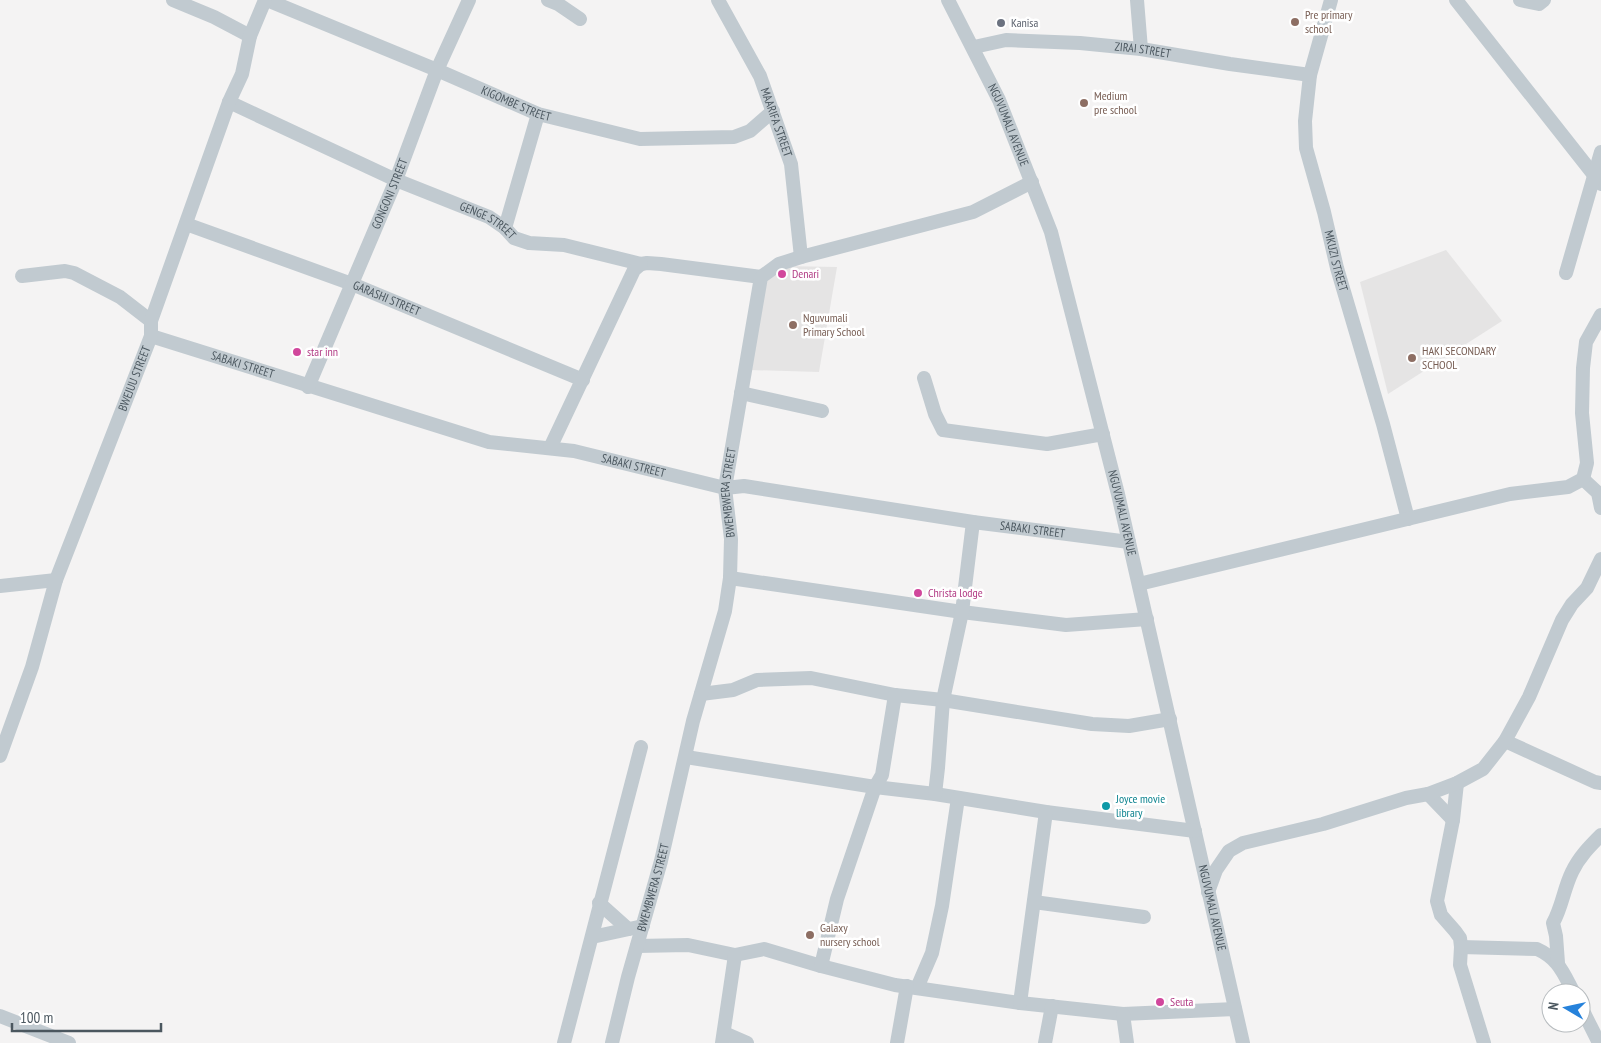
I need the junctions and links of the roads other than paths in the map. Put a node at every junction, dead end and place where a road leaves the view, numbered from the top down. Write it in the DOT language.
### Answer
graph roads {
  1 [pos="173,0"];
  2 [pos="266,0"];
  3 [pos="469,0"];
  4 [pos="548,0"];
  5 [pos="718,0"];
  6 [pos="948,0"];
  7 [pos="1137,0"];
  8 [pos="1331,0"];
  9 [pos="1456,0"];
  10 [pos="1520,0"];
  11 [pos="1544,0"];
  12 [pos="580,19"];
  13 [pos="250,36"];
  14 [pos="974,47"];
  15 [pos="1141,48"];
  16 [pos="437,70"];
  17 [pos="1310,75"];
  18 [pos="229,102"];
  19 [pos="773,111"];
  20 [pos="538,114"];
  21 [pos="1601,152"];
  22 [pos="396,180"];
  23 [pos="1598,181"];
  24 [pos="1032,182"];
  25 [pos="186,224"];
  26 [pos="504,228"];
  27 [pos="801,257"];
  28 [pos="641,264"];
  29 [pos="1566,273"];
  30 [pos="22,276"];
  31 [pos="761,277"];
  32 [pos="352,284"];
  33 [pos="1601,315"];
  34 [pos="151,321"];
  35 [pos="150,336"];
  36 [pos="924,378"];
  37 [pos="583,380"];
  38 [pos="308,387"];
  39 [pos="742,393"];
  40 [pos="822,411"];
  41 [pos="1103,434"];
  42 [pos="550,448"];
  43 [pos="1583,479"];
  44 [pos="725,488"];
  45 [pos="1599,494"];
  46 [pos="1601,508"];
  47 [pos="1408,519"];
  48 [pos="973,522"];
  49 [pos="1129,542"];
  50 [pos="1601,559"];
  51 [pos="730,578"];
  52 [pos="56,580"];
  53 [pos="1139,584"];
  54 [pos="0,586"];
  55 [pos="962,612"];
  56 [pos="1147,619"];
  57 [pos="701,694"];
  58 [pos="895,695"];
  59 [pos="943,700"];
  60 [pos="1170,719"];
  61 [pos="1505,741"];
  62 [pos="641,747"];
  63 [pos="0,756"];
  64 [pos="686,757"];
  65 [pos="1457,783"];
  66 [pos="1601,783"];
  67 [pos="875,788"];
  68 [pos="935,794"];
  69 [pos="1428,794"];
  70 [pos="958,798"];
  71 [pos="1046,812"];
  72 [pos="1453,820"];
  73 [pos="1195,831"];
  74 [pos="1601,835"];
  75 [pos="1208,892"];
  76 [pos="1034,902"];
  77 [pos="600,903"];
  78 [pos="1144,917"];
  79 [pos="643,926"];
  80 [pos="628,929"];
  81 [pos="592,937"];
  82 [pos="637,946"];
  83 [pos="1461,947"];
  84 [pos="735,955"];
  85 [pos="1558,963"];
  86 [pos="821,966"];
  87 [pos="1569,983"];
  88 [pos="912,987"];
  89 [pos="1020,1002"];
  90 [pos="1052,1006"];
  91 [pos="1235,1009"];
  92 [pos="1123,1014"];
  93 [pos="0,1016"];
  94 [pos="1591,1027"];
  95 [pos="723,1038"];
  96 [pos="69,1043"];
  97 [pos="564,1043"];
  98 [pos="612,1043"];
  99 [pos="747,1043"];
  100 [pos="897,1043"];
  101 [pos="1045,1043"];
  102 [pos="1127,1043"];
  103 [pos="1243,1043"];
  104 [pos="1484,1043"];
  105 [pos="1599,1043"];
  1 -- 13 [label="street"];
  2 -- 13 [label="street, BWEJUU STREET"];
  2 -- 16 [label="street, KIGOMBE STREET"];
  3 -- 16 [label="street, GONGONI STREET"];
  4 -- 12 [label="street"];
  5 -- 19 [label="street, MAARIFA STREET"];
  6 -- 14 [label="street, NGUVUMALI AVENUE"];
  7 -- 15 [label="street"];
  8 -- 17 [label="street, MKUZI STREET"];
  9 -- 23 [label="street"];
  10 -- 11 [label="street"];
  13 -- 18 [label="street, BWEJUU STREET"];
  14 -- 15 [label="street, ZIRAI STREET"];
  14 -- 24 [label="street, NGUVUMALI AVENUE"];
  15 -- 17 [label="street, ZIRAI STREET"];
  16 -- 20 [label="street, KIGOMBE STREET"];
  16 -- 22 [label="street, GONGONI STREET"];
  17 -- 47 [label="street, MKUZI STREET"];
  18 -- 22 [label="street, GENGE STREET"];
  18 -- 25 [label="street, BWEJUU STREET"];
  19 -- 20 [label="street, KIGOMBE STREET"];
  19 -- 27 [label="street, MAARIFA STREET"];
  20 -- 26 [label="street"];
  21 -- 23 [label="street"];
  22 -- 26 [label="street, GENGE STREET"];
  22 -- 32 [label="street, GONGONI STREET"];
  23 -- 29 [label="street"];
  24 -- 27 [label="street"];
  24 -- 41 [label="street, NGUVUMALI AVENUE"];
  25 -- 32 [label="street, GARASHI STREET"];
  25 -- 34 [label="street, BWEJUU STREET"];
  26 -- 28 [label="street, GENGE STREET"];
  27 -- 31 [label="street"];
  28 -- 31 [label="street, GENGE STREET"];
  28 -- 37 [label="street"];
  30 -- 34 [label="street"];
  31 -- 39 [label="street, BWEMBWERA STREET"];
  32 -- 37 [label="street, GARASHI STREET"];
  32 -- 38 [label="street, GONGONI STREET"];
  33 -- 43 [label="street"];
  34 -- 35 [label="street, BWEJUU STREET"];
  35 -- 38 [label="street, SABAKI STREET"];
  35 -- 52 [label="street, BWEJUU STREET"];
  36 -- 41 [label="street"];
  37 -- 42 [label="street"];
  38 -- 42 [label="street, SABAKI STREET"];
  39 -- 40 [label="street"];
  39 -- 44 [label="street, BWEMBWERA STREET"];
  41 -- 49 [label="street, NGUVUMALI AVENUE"];
  42 -- 44 [label="street, SABAKI STREET"];
  43 -- 45 [label="street"];
  43 -- 47 [label="street"];
  44 -- 48 [label="street, SABAKI STREET"];
  44 -- 51 [label="street, BWEMBWERA STREET"];
  45 -- 46 [label="street"];
  47 -- 53 [label="street"];
  48 -- 49 [label="street, SABAKI STREET"];
  48 -- 55 [label="street"];
  49 -- 53 [label="street, NGUVUMALI AVENUE"];
  50 -- 61 [label="street"];
  51 -- 55 [label="street"];
  51 -- 57 [label="street, BWEMBWERA STREET"];
  52 -- 54 [label="street"];
  52 -- 63 [label="street, BWEJUU STREET"];
  53 -- 56 [label="street, NGUVUMALI AVENUE"];
  55 -- 56 [label="street"];
  55 -- 59 [label="street"];
  56 -- 60 [label="street, NGUVUMALI AVENUE"];
  57 -- 58 [label="street"];
  57 -- 64 [label="street, BWEMBWERA STREET"];
  58 -- 59 [label="street"];
  58 -- 67 [label="street"];
  59 -- 60 [label="street"];
  59 -- 68 [label="street"];
  60 -- 73 [label="street, NGUVUMALI AVENUE"];
  61 -- 65 [label="street"];
  61 -- 66 [label="street"];
  62 -- 77 [label="street"];
  64 -- 67 [label="street"];
  64 -- 79 [label="street, BWEMBWERA STREET"];
  65 -- 69 [label="street"];
  65 -- 72 [label="street"];
  67 -- 68 [label="street"];
  67 -- 86 [label="street"];
  68 -- 70 [label="street"];
  69 -- 72 [label="street"];
  69 -- 75 [label="street"];
  70 -- 71 [label="street"];
  70 -- 88 [label="street"];
  71 -- 73 [label="street"];
  71 -- 76 [label="street"];
  72 -- 83 [label="street"];
  73 -- 75 [label="street, NGUVUMALI AVENUE"];
  74 -- 85 [label="street"];
  75 -- 91 [label="street, NGUVUMALI AVENUE"];
  76 -- 78 [label="street"];
  76 -- 89 [label="street"];
  77 -- 80 [label="street"];
  77 -- 81 [label="street"];
  79 -- 80 [label="street"];
  79 -- 82 [label="street, BWEMBWERA STREET"];
  80 -- 81 [label="street"];
  81 -- 97 [label="street"];
  82 -- 84 [label="street"];
  82 -- 98 [label="street, BWEMBWERA STREET"];
  83 -- 85 [label="street"];
  83 -- 104 [label="street"];
  84 -- 86 [label="street"];
  84 -- 95 [label="street"];
  85 -- 87 [label="street"];
  86 -- 88 [label="street"];
  88 -- 89 [label="street"];
  88 -- 100 [label="street"];
  89 -- 90 [label="street"];
  90 -- 92 [label="street"];
  90 -- 101 [label="street"];
  91 -- 92 [label="street"];
  91 -- 103 [label="street, NGUVUMALI AVENUE"];
  92 -- 102 [label="street"];
  93 -- 96 [label="street"];
  94 -- 105 [label="street"];
  95 -- 99 [label="street"];
}
